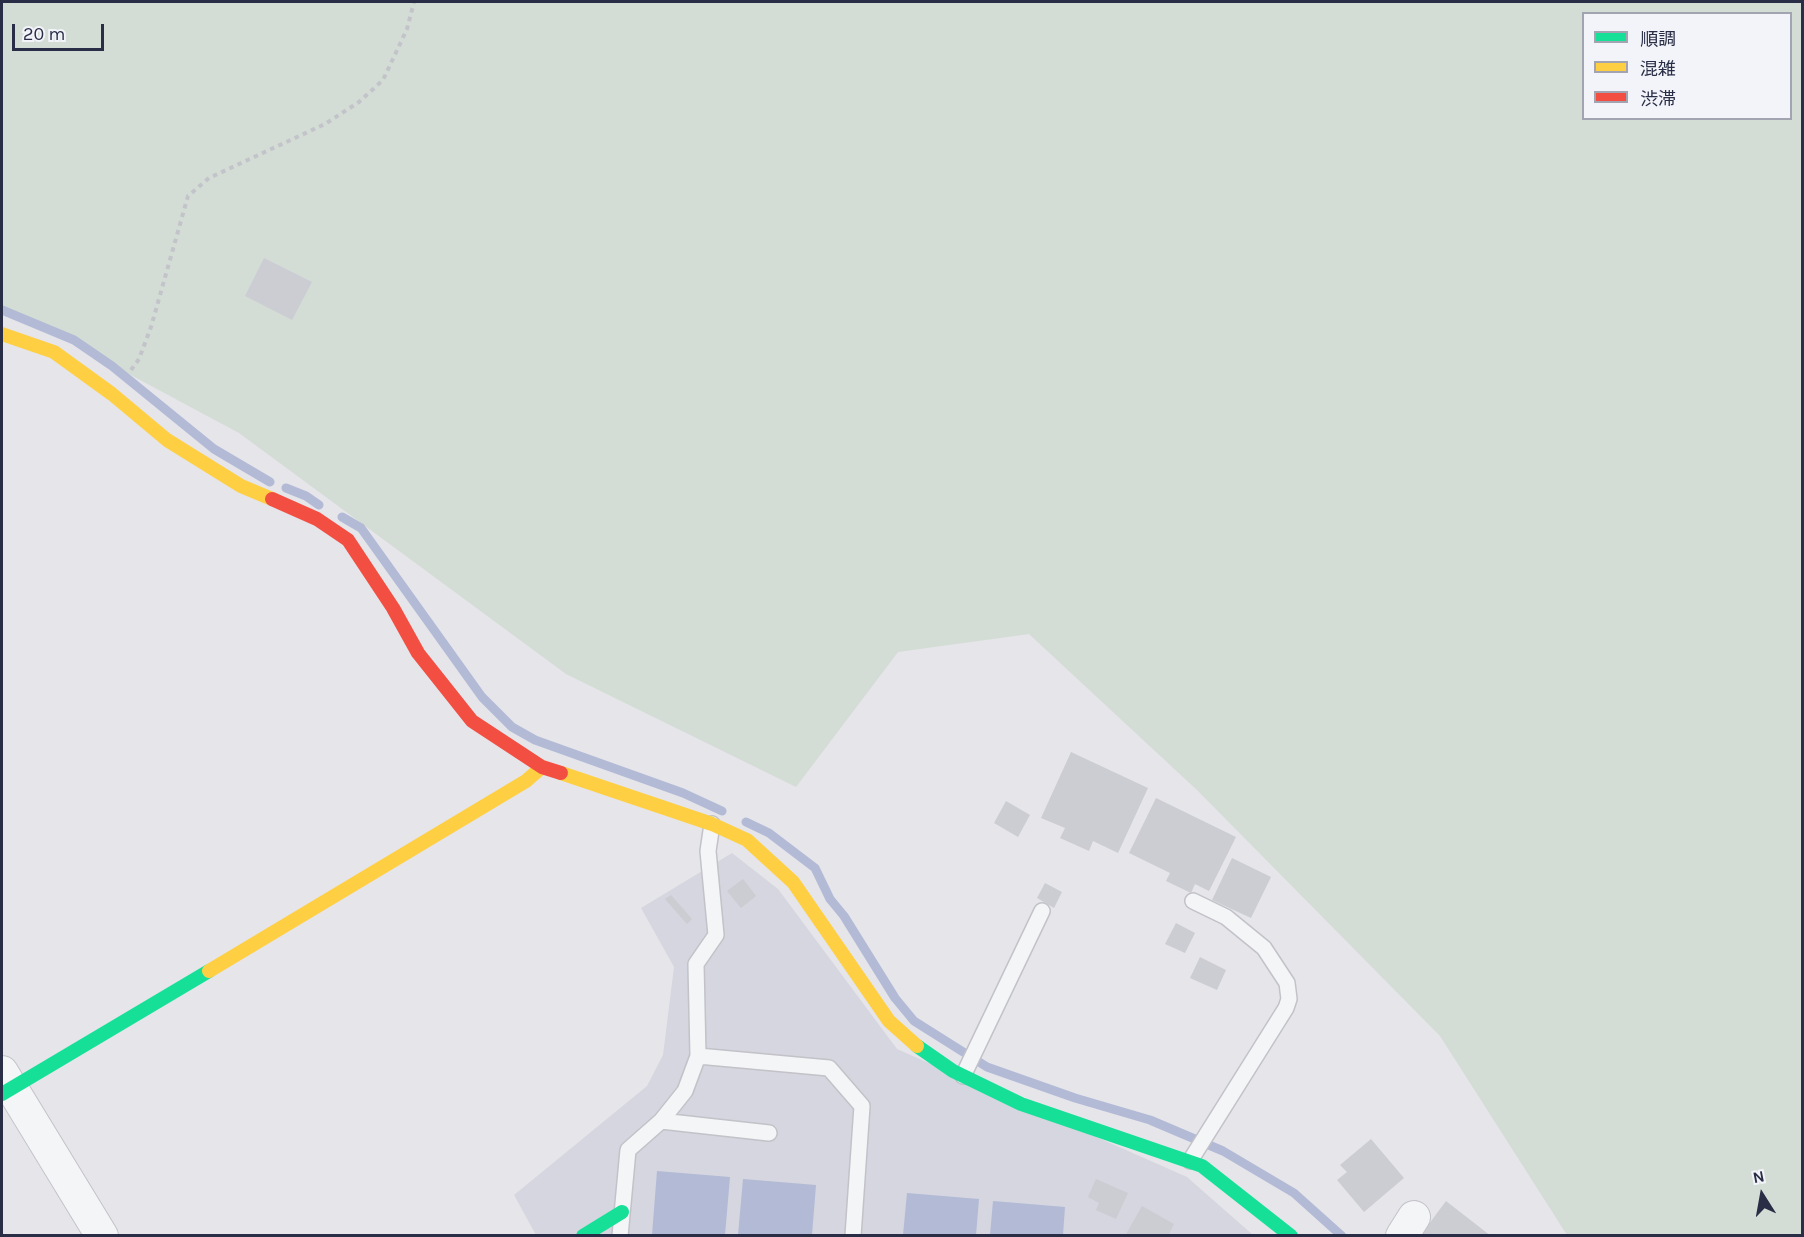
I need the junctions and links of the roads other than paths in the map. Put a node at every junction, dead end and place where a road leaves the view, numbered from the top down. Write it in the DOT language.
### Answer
graph roads {
  1 [pos="2,334"];
  2 [pos="542,767"];
  3 [pos="711,824"];
  4 [pos="1193,901"];
  5 [pos="1042,911"];
  6 [pos="698,1056"];
  7 [pos="963,1076"];
  8 [pos="5,1084"];
  9 [pos="661,1121"];
  10 [pos="769,1133"];
  11 [pos="1190,1161"];
  12 [pos="622,1212"];
  13 [pos="102,1236"];
  14 [pos="583,1236"];
  15 [pos="620,1236"];
  16 [pos="853,1236"];
  17 [pos="1291,1236"];
  1 -- 2 [label="street"];
  2 -- 3 [label="street"];
  2 -- 8 [label="street"];
  3 -- 6 [label="lane"];
  3 -- 7 [label="street"];
  4 -- 11 [label="lane"];
  5 -- 7 [label="lane"];
  6 -- 9 [label="lane"];
  6 -- 16 [label="lane"];
  7 -- 11 [label="street"];
  8 -- 13 [label="street"];
  9 -- 10 [label="lane"];
  9 -- 12 [label="lane"];
  11 -- 17 [label="street"];
  12 -- 14 [label="street"];
  12 -- 15 [label="lane"];
}
